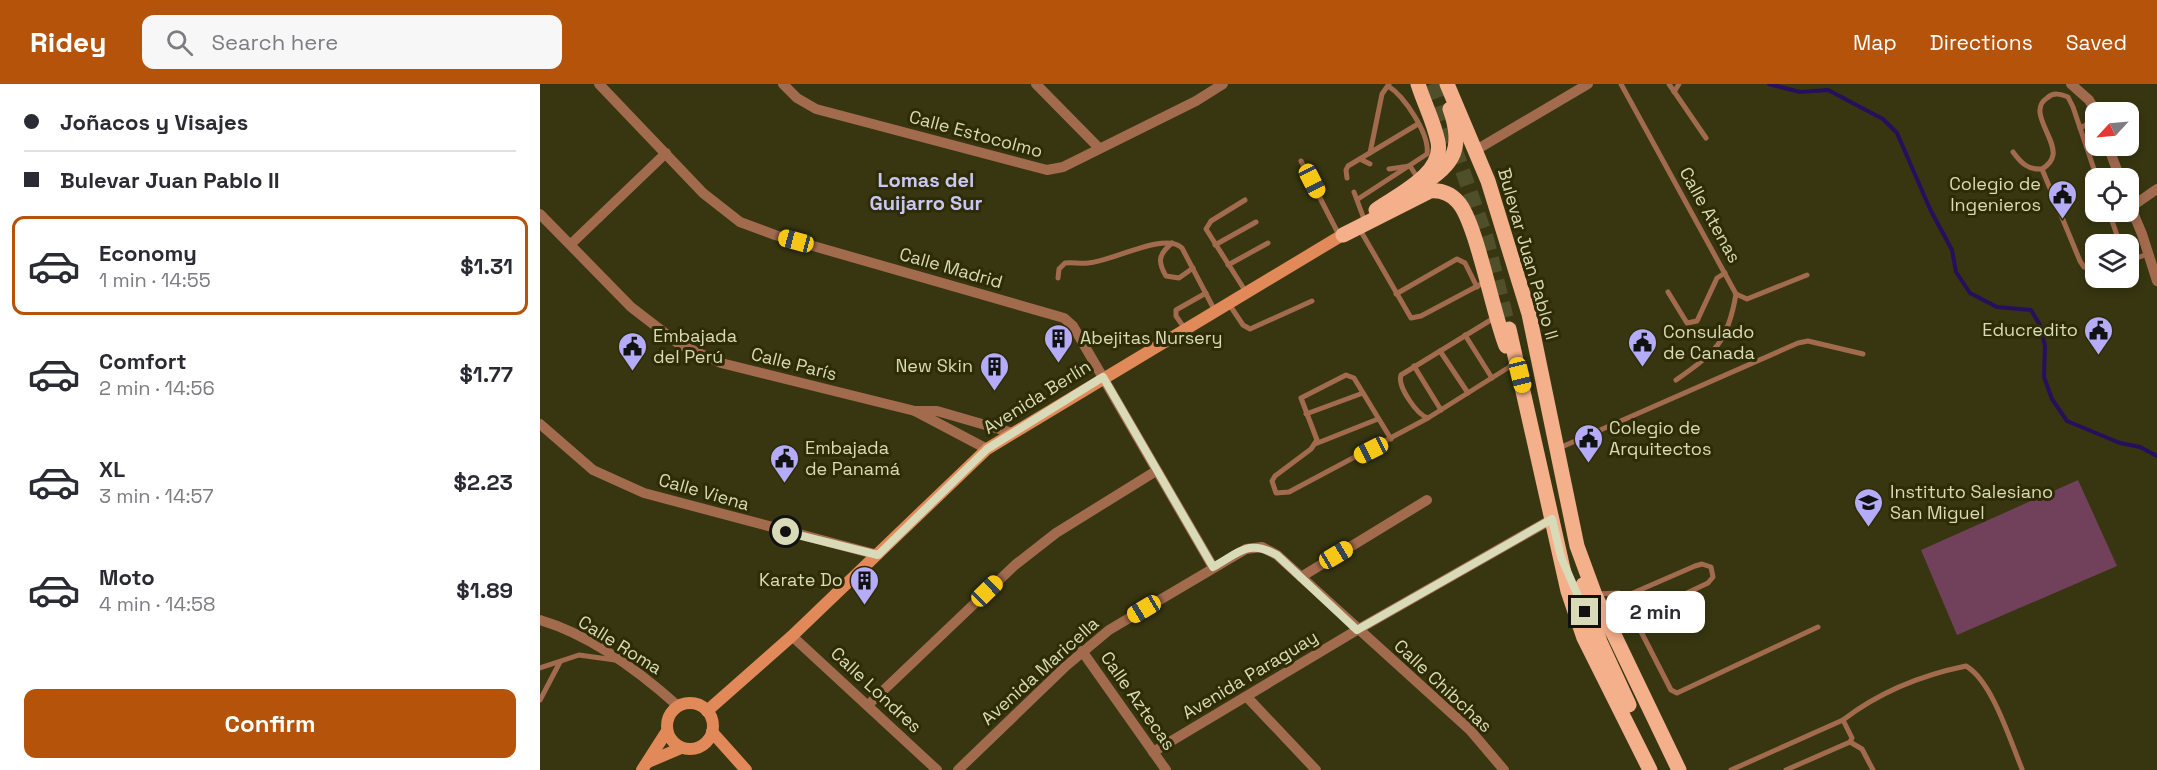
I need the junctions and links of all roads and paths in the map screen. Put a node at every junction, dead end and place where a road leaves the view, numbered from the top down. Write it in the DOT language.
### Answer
graph roads {
  1 [pos="599,84"];
  2 [pos="783,84"];
  3 [pos="1036,84"];
  4 [pos="1223,84"];
  5 [pos="1418,84"];
  6 [pos="1439,84"];
  7 [pos="1447,84"];
  8 [pos="1588,84"];
  9 [pos="1630,84"];
  10 [pos="1669,84"];
  11 [pos="1679,84"];
  12 [pos="2071,84"];
  13 [pos="1389,85"];
  14 [pos="1622,86"];
  15 [pos="1674,92"];
  16 [pos="2090,102"];
  17 [pos="1418,124"];
  18 [pos="2085,126"];
  19 [pos="2080,128"];
  20 [pos="1706,138"];
  21 [pos="1099,148"];
  22 [pos="1476,150"];
  23 [pos="2013,152"];
  24 [pos="666,153"];
  25 [pos="1370,153"];
  26 [pos="1360,159"];
  27 [pos="1302,161"];
  28 [pos="1370,164"];
  29 [pos="1410,166"];
  30 [pos="2094,168"];
  31 [pos="1389,169"];
  32 [pos="2042,169"];
  33 [pos="1347,178"];
  34 [pos="1419,180"];
  35 [pos="2157,189"];
  36 [pos="1354,192"];
  37 [pos="1358,199"];
  38 [pos="2139,199"];
  39 [pos="1245,200"];
  40 [pos="540,214"];
  41 [pos="1365,220"];
  42 [pos="1256,222"];
  43 [pos="2136,222"];
  44 [pos="1342,236"];
  45 [pos="1173,243"];
  46 [pos="1268,243"];
  47 [pos="571,244"];
  48 [pos="1215,244"];
  49 [pos="2148,254"];
  50 [pos="2139,257"];
  51 [pos="1228,265"];
  52 [pos="2085,267"];
  53 [pos="1193,268"];
  54 [pos="1725,273"];
  55 [pos="1807,275"];
  56 [pos="1058,278"];
  57 [pos="2157,281"];
  58 [pos="1481,284"];
  59 [pos="1246,292"];
  60 [pos="1668,292"];
  61 [pos="1206,293"];
  62 [pos="1396,294"];
  63 [pos="1736,294"];
  64 [pos="1312,301"];
  65 [pos="1228,303"];
  66 [pos="1215,311"];
  67 [pos="1495,317"];
  68 [pos="1185,329"];
  69 [pos="1509,329"];
  70 [pos="1466,336"];
  71 [pos="1440,351"];
  72 [pos="1863,354"];
  73 [pos="1414,366"];
  74 [pos="1517,370"];
  75 [pos="1103,377"];
  76 [pos="1492,378"];
  77 [pos="1676,380"];
  78 [pos="1363,393"];
  79 [pos="1468,393"];
  80 [pos="1441,410"];
  81 [pos="915,411"];
  82 [pos="1306,414"];
  83 [pos="1428,418"];
  84 [pos="1378,419"];
  85 [pos="540,423"];
  86 [pos="1013,433"];
  87 [pos="1391,439"];
  88 [pos="1315,444"];
  89 [pos="987,449"];
  90 [pos="1556,449"];
  91 [pos="1156,471"];
  92 [pos="1427,500"];
  93 [pos="1552,519"];
  94 [pos="1577,546"];
  95 [pos="878,555"];
  96 [pos="1561,557"];
  97 [pos="1213,567"];
  98 [pos="1301,578"];
  99 [pos="1595,595"];
  100 [pos="1626,596"];
  101 [pos="1634,618"];
  102 [pos="540,620"];
  103 [pos="1818,627"];
  104 [pos="1357,630"];
  105 [pos="792,636"];
  106 [pos="1598,637"];
  107 [pos="1082,651"];
  108 [pos="620,661"];
  109 [pos="560,662"];
  110 [pos="540,668"];
  111 [pos="1247,697"];
  112 [pos="540,700"];
  113 [pos="868,705"];
  114 [pos="678,706"];
  115 [pos="707,711"];
  116 [pos="1843,720"];
  117 [pos="667,731"];
  118 [pos="712,732"];
  119 [pos="1850,742"];
  120 [pos="704,745"];
  121 [pos="681,748"];
  122 [pos="1153,752"];
  123 [pos="730,755"];
  124 [pos="644,766"];
  125 [pos="2022,769"];
  126 [pos="746,770"];
  127 [pos="936,770"];
  128 [pos="958,770"];
  129 [pos="1166,770"];
  130 [pos="1316,770"];
  131 [pos="1504,770"];
  132 [pos="1650,770"];
  133 [pos="1659,770"];
  134 [pos="1679,770"];
  135 [pos="1731,770"];
  136 [pos="1786,770"];
  137 [pos="1873,770"];
  1 -- 24 [label="street, Calle Madrid"];
  2 -- 21 [label="street, Calle Estocolmo"];
  3 -- 21 [label="street"];
  4 -- 21 [label="street, Calle Estocolmo"];
  5 -- 34 [label="main road"];
  6 -- 41 [label="main road"];
  7 -- 22 [label="main road, Bulevar Juan Pablo II"];
  8 -- 22 [label="street"];
  9 -- 14 [label="lane"];
  10 -- 15 [label="lane"];
  11 -- 15 [label="lane"];
  12 -- 16 [label="street"];
  13 -- 17 [label="lane"];
  13 -- 25 [label="lane"];
  14 -- 54 [label="lane, Calle Atenas"];
  15 -- 20 [label="lane"];
  17 -- 25 [label="lane"];
  17 -- 29 [label="lane"];
  18 -- 19 [label="lane"];
  19 -- 30 [label="lane"];
  19 -- 32 [label="lane"];
  22 -- 90 [label="main road, Bulevar Juan Pablo II"];
  23 -- 32 [label="lane"];
  24 -- 47 [label="street"];
  24 -- 75 [label="street, Calle Madrid"];
  25 -- 26 [label="lane"];
  26 -- 28 [label="lane"];
  26 -- 33 [label="lane"];
  27 -- 44 [label="lane"];
  29 -- 31 [label="lane"];
  29 -- 34 [label="lane"];
  29 -- 37 [label="lane"];
  32 -- 52 [label="lane"];
  34 -- 41 [label="main road"];
  35 -- 38 [label="street"];
  36 -- 37 [label="lane"];
  37 -- 41 [label="lane"];
  39 -- 48 [label="lane"];
  40 -- 47 [label="street, Calle París"];
  41 -- 44 [label="main road"];
  41 -- 58 [label="main road"];
  41 -- 62 [label="lane"];
  42 -- 48 [label="lane"];
  43 -- 49 [label="street"];
  44 -- 59 [label="street, Avenida Berlín"];
  45 -- 53 [label="lane"];
  45 -- 53 [label="lane"];
  45 -- 56 [label="lane"];
  46 -- 51 [label="lane"];
  47 -- 81 [label="street, Calle París"];
  48 -- 51 [label="lane"];
  49 -- 50 [label="lane"];
  49 -- 57 [label="street"];
  51 -- 59 [label="lane"];
  53 -- 61 [label="lane"];
  54 -- 60 [label="lane"];
  54 -- 63 [label="lane, Calle Atenas"];
  55 -- 63 [label="lane"];
  58 -- 62 [label="lane"];
  58 -- 62 [label="lane"];
  58 -- 67 [label="main road"];
  59 -- 65 [label="street, Avenida Berlín"];
  61 -- 66 [label="lane"];
  61 -- 68 [label="lane"];
  63 -- 77 [label="lane"];
  64 -- 65 [label="lane"];
  65 -- 66 [label="street, Avenida Berlín"];
  66 -- 68 [label="street, Avenida Berlín"];
  67 -- 70 [label="lane"];
  67 -- 74 [label="main road"];
  68 -- 75 [label="street, Avenida Berlín"];
  69 -- 74 [label="main road, Bulevar Juan Pablo II"];
  70 -- 71 [label="lane"];
  70 -- 76 [label="lane"];
  71 -- 73 [label="lane"];
  71 -- 79 [label="lane"];
  72 -- 90 [label="lane"];
  73 -- 80 [label="lane"];
  73 -- 83 [label="lane"];
  74 -- 76 [label="lane"];
  74 -- 93 [label="main road, Bulevar Juan Pablo II"];
  75 -- 86 [label="street, Avenida Berlín"];
  75 -- 91 [label="street, Calle Madrid"];
  76 -- 79 [label="lane"];
  78 -- 82 [label="lane"];
  78 -- 82 [label="lane"];
  78 -- 84 [label="lane"];
  79 -- 80 [label="lane"];
  80 -- 83 [label="lane"];
  81 -- 86 [label="street, Calle París"];
  81 -- 89 [label="street, Calle París"];
  82 -- 88 [label="lane"];
  83 -- 87 [label="lane"];
  84 -- 87 [label="lane"];
  84 -- 88 [label="lane"];
  85 -- 95 [label="street, Calle Viena"];
  86 -- 89 [label="street, Avenida Berlín"];
  87 -- 88 [label="lane"];
  89 -- 95 [label="street, Avenida Berlín"];
  90 -- 94 [label="main road, Bulevar Juan Pablo II"];
  91 -- 97 [label="street, Calle Madrid"];
  91 -- 113 [label="street"];
  92 -- 98 [label="street"];
  93 -- 96 [label="main road, Bulevar Juan Pablo II"];
  93 -- 104 [label="street, Avenida Paraguay"];
  94 -- 99 [label="main road, Bulevar Juan Pablo II"];
  94 -- 106 [label="main road, Bulevar Juan Pablo II"];
  95 -- 105 [label="street, Avenida Berlín"];
  96 -- 106 [label="main road, Bulevar Juan Pablo II"];
  96 -- 132 [label="main road, Bulevar Juan Pablo II"];
  97 -- 98 [label="street, Calle Chibchas"];
  97 -- 107 [label="street, Avenida Maricella"];
  98 -- 104 [label="street, Calle Chibchas"];
  99 -- 100 [label="lane"];
  99 -- 134 [label="main road, Bulevar Juan Pablo II"];
  100 -- 101 [label="lane"];
  100 -- 101 [label="lane"];
  101 -- 103 [label="lane"];
  102 -- 108 [label="street, Calle Roma"];
  104 -- 111 [label="street, Avenida Paraguay"];
  104 -- 131 [label="street, Calle Chibchas"];
  105 -- 113 [label="street, Calle Londres"];
  105 -- 115 [label="street, Avenida Berlín"];
  106 -- 133 [label="main road, Bulevar Juan Pablo II"];
  107 -- 122 [label="street, Calle Aztecas"];
  107 -- 128 [label="street, Avenida Maricella"];
  108 -- 109 [label="lane"];
  108 -- 114 [label="street, Calle Roma"];
  109 -- 110 [label="lane"];
  109 -- 112 [label="lane"];
  111 -- 122 [label="street, Avenida Paraguay"];
  111 -- 130 [label="street"];
  113 -- 127 [label="street, Calle Londres"];
  114 -- 115 [label="street"];
  114 -- 117 [label="street"];
  115 -- 118 [label="street"];
  116 -- 119 [label="lane"];
  116 -- 125 [label="lane"];
  116 -- 135 [label="lane"];
  117 -- 121 [label="street"];
  117 -- 124 [label="street"];
  118 -- 120 [label="street"];
  118 -- 123 [label="street"];
  119 -- 136 [label="lane"];
  119 -- 137 [label="lane"];
  120 -- 121 [label="street"];
  120 -- 123 [label="street"];
  121 -- 124 [label="street"];
  122 -- 129 [label="street, Calle Aztecas"];
  123 -- 126 [label="street"];
}
